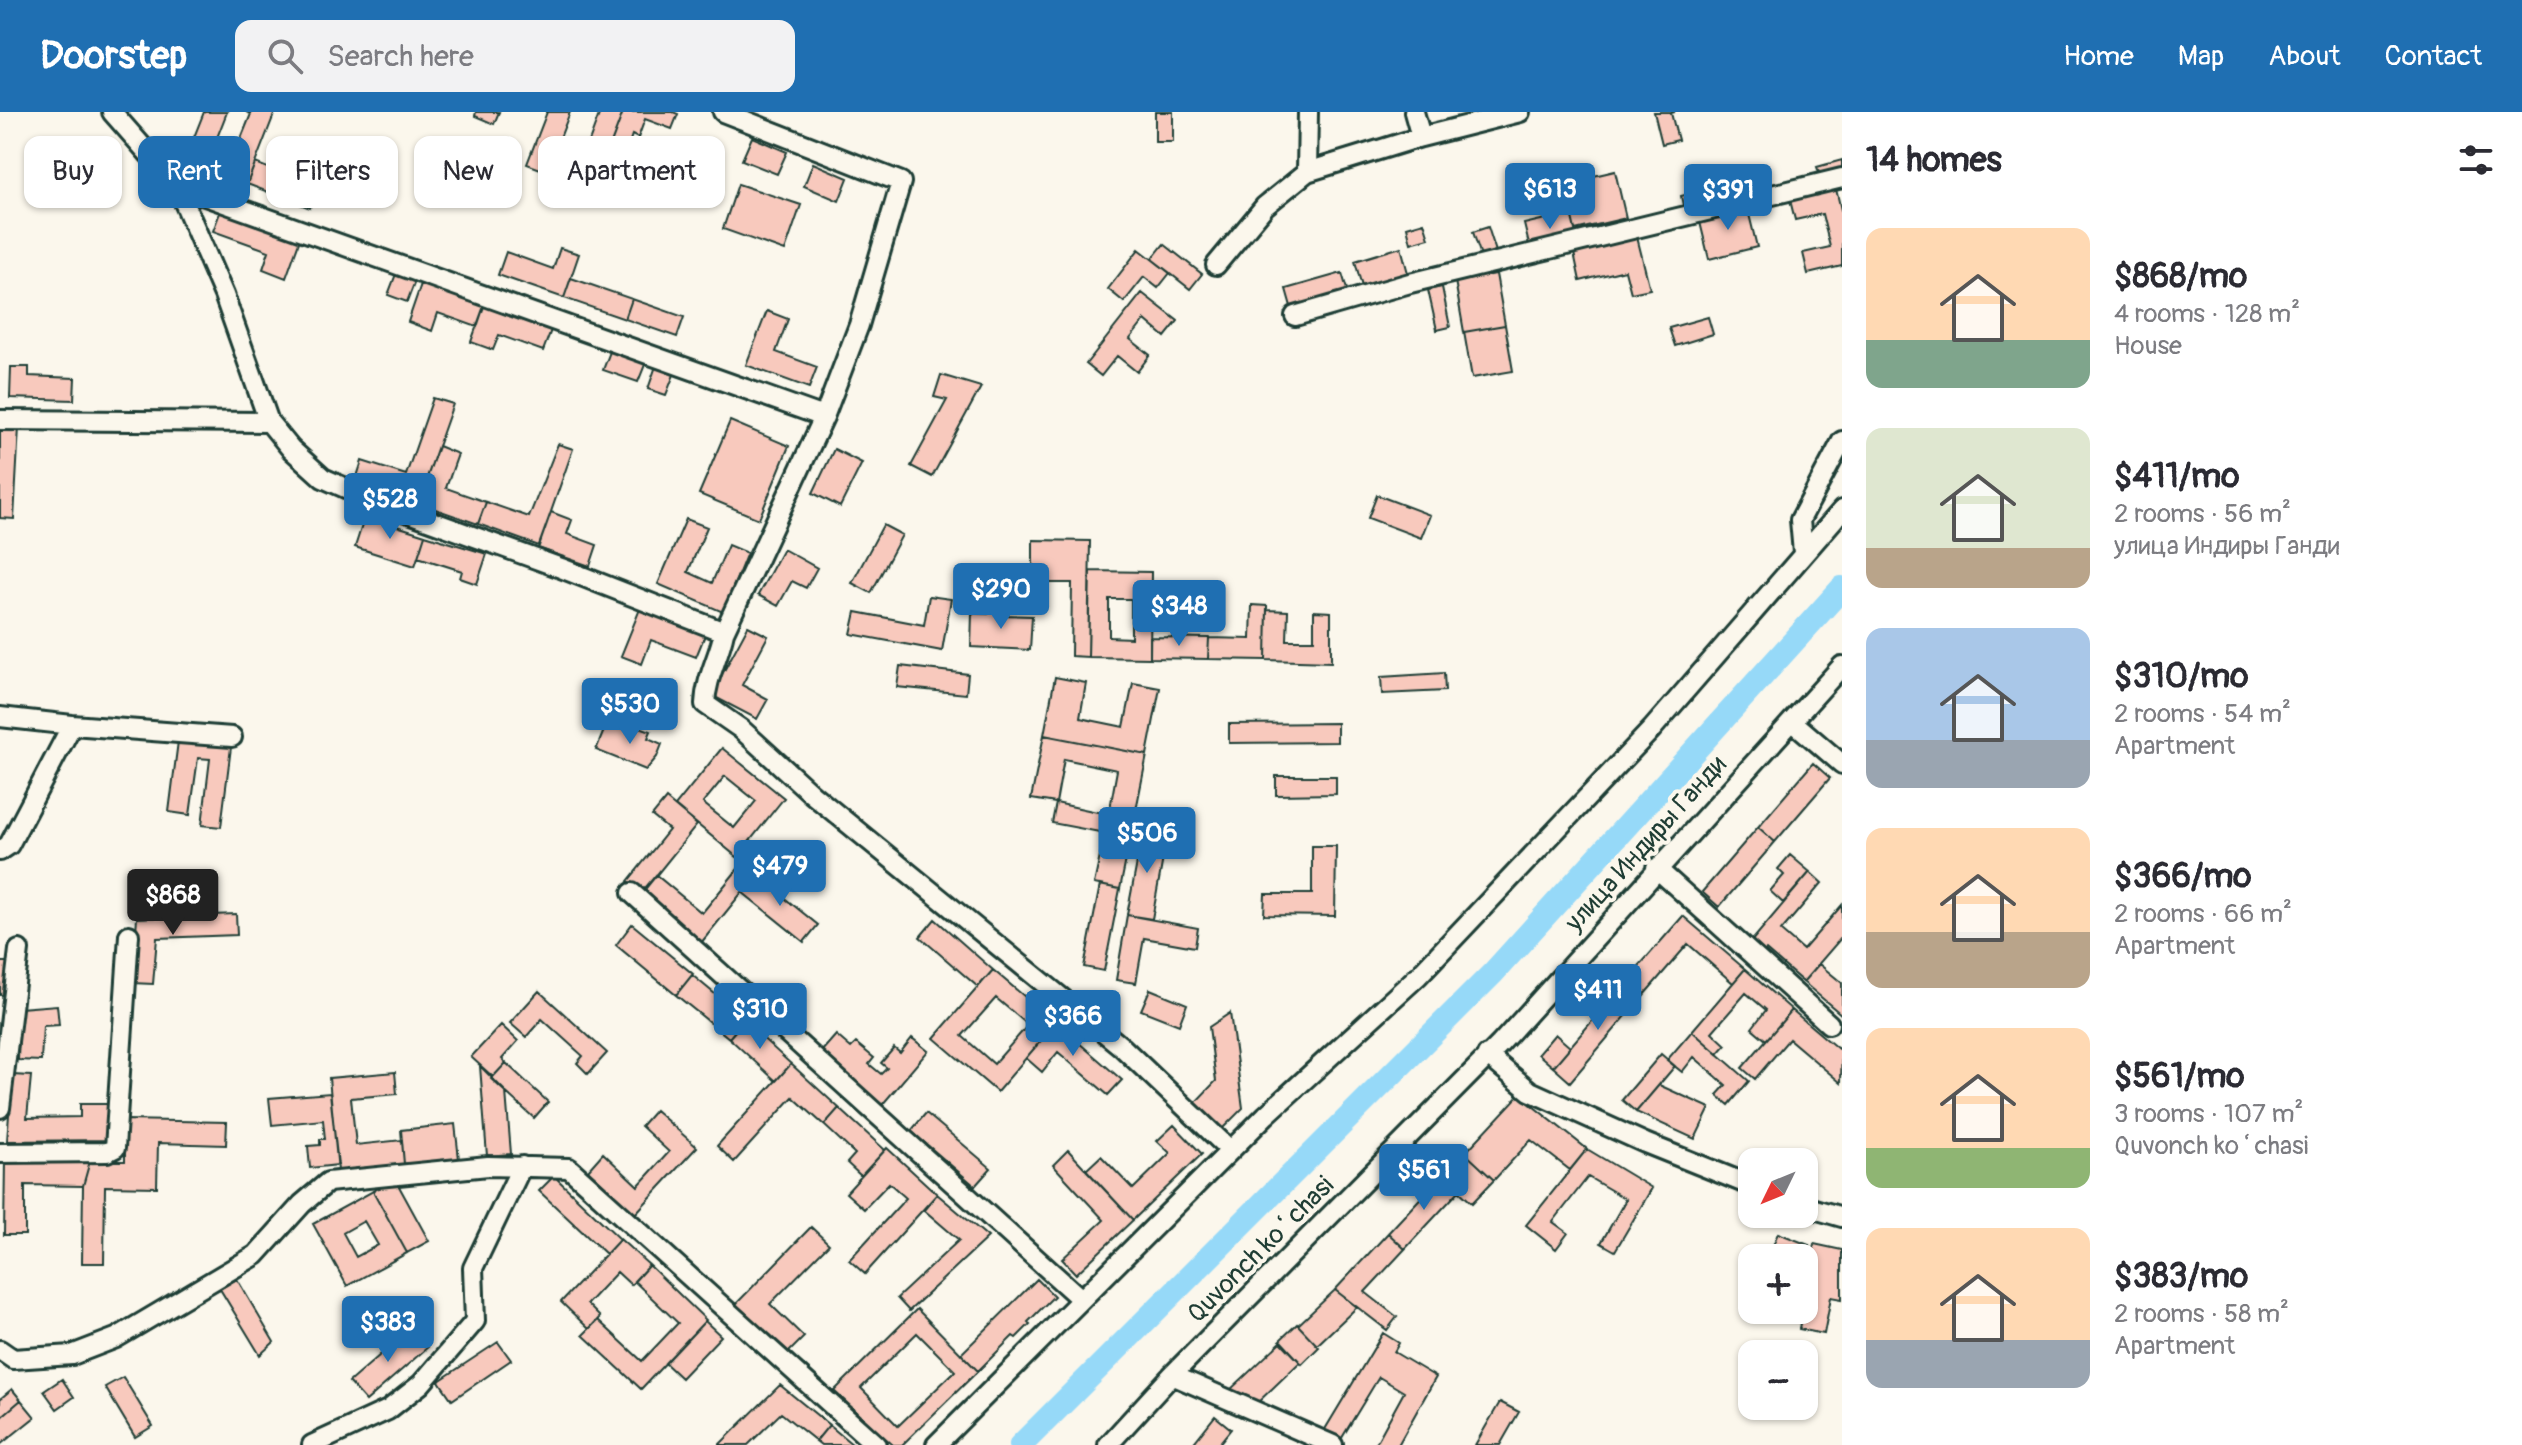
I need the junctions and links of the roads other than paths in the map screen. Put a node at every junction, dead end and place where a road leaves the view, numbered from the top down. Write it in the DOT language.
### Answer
graph roads {
  1 [pos="112,112"];
  2 [pos="723,112"];
  3 [pos="1308,112"];
  4 [pos="1414,112"];
  5 [pos="1520,112"];
  6 [pos="1421,137"];
  7 [pos="138,142"];
  8 [pos="1307,172"];
  9 [pos="1842,178"];
  10 [pos="186,208"];
  11 [pos="239,208"];
  12 [pos="1216,265"];
  13 [pos="1295,316"];
  14 [pos="824,417"];
  15 [pos="0,420"];
  16 [pos="269,422"];
  17 [pos="1842,441"];
  18 [pos="1842,510"];
  19 [pos="1803,553"];
  20 [pos="724,632"];
  21 [pos="1842,666"];
  22 [pos="0,717"];
  23 [pos="1792,721"];
  24 [pos="72,725"];
  25 [pos="232,737"];
  26 [pos="1842,764"];
  27 [pos="0,851"];
  28 [pos="1656,868"];
  29 [pos="632,893"];
  30 [pos="129,935"];
  31 [pos="19,950"];
  32 [pos="1829,1024"];
  33 [pos="1487,1055"];
  34 [pos="3,1065"];
  35 [pos="0,1108"];
  36 [pos="1230,1150"];
  37 [pos="0,1153"];
  38 [pos="522,1166"];
  39 [pos="1738,1180"];
  40 [pos="1818,1210"];
  41 [pos="1842,1217"];
  42 [pos="1081,1299"];
  43 [pos="0,1350"];
  44 [pos="1172,1375"];
  45 [pos="312,1445"];
  46 [pos="876,1445"];
  47 [pos="936,1445"];
  48 [pos="1108,1445"];
  49 [pos="1333,1445"];
  1 -- 7 [label="street"];
  2 -- 14 [label="street"];
  3 -- 8 [label="street"];
  4 -- 6 [label="street"];
  5 -- 6 [label="street"];
  6 -- 8 [label="street"];
  8 -- 12 [label="street"];
  9 -- 13 [label="street"];
  10 -- 16 [label="street"];
  11 -- 14 [label="street"];
  14 -- 20 [label="street"];
  15 -- 16 [label="street"];
  16 -- 20 [label="street"];
  17 -- 19 [label="street"];
  18 -- 19 [label="street"];
  19 -- 36 [label="street"];
  20 -- 36 [label="street"];
  21 -- 23 [label="street, улица Индиры Ганди"];
  22 -- 24 [label="street"];
  23 -- 26 [label="street"];
  23 -- 28 [label="street, улица Индиры Ганди"];
  24 -- 25 [label="street"];
  24 -- 27 [label="street"];
  28 -- 32 [label="street"];
  28 -- 33 [label="street, улица Индиры Ганди"];
  29 -- 42 [label="street"];
  30 -- 37 [label="street"];
  31 -- 34 [label="street"];
  33 -- 39 [label="street"];
  33 -- 44 [label="street, Quvonch koʻchasi"];
  34 -- 35 [label="street"];
  36 -- 42 [label="street"];
  38 -- 43 [label="street"];
  38 -- 45 [label="street"];
  38 -- 46 [label="street"];
  40 -- 41 [label="street"];
  42 -- 47 [label="street"];
  44 -- 48 [label="street, Quvonch koʻchasi"];
  44 -- 49 [label="street"];
}
